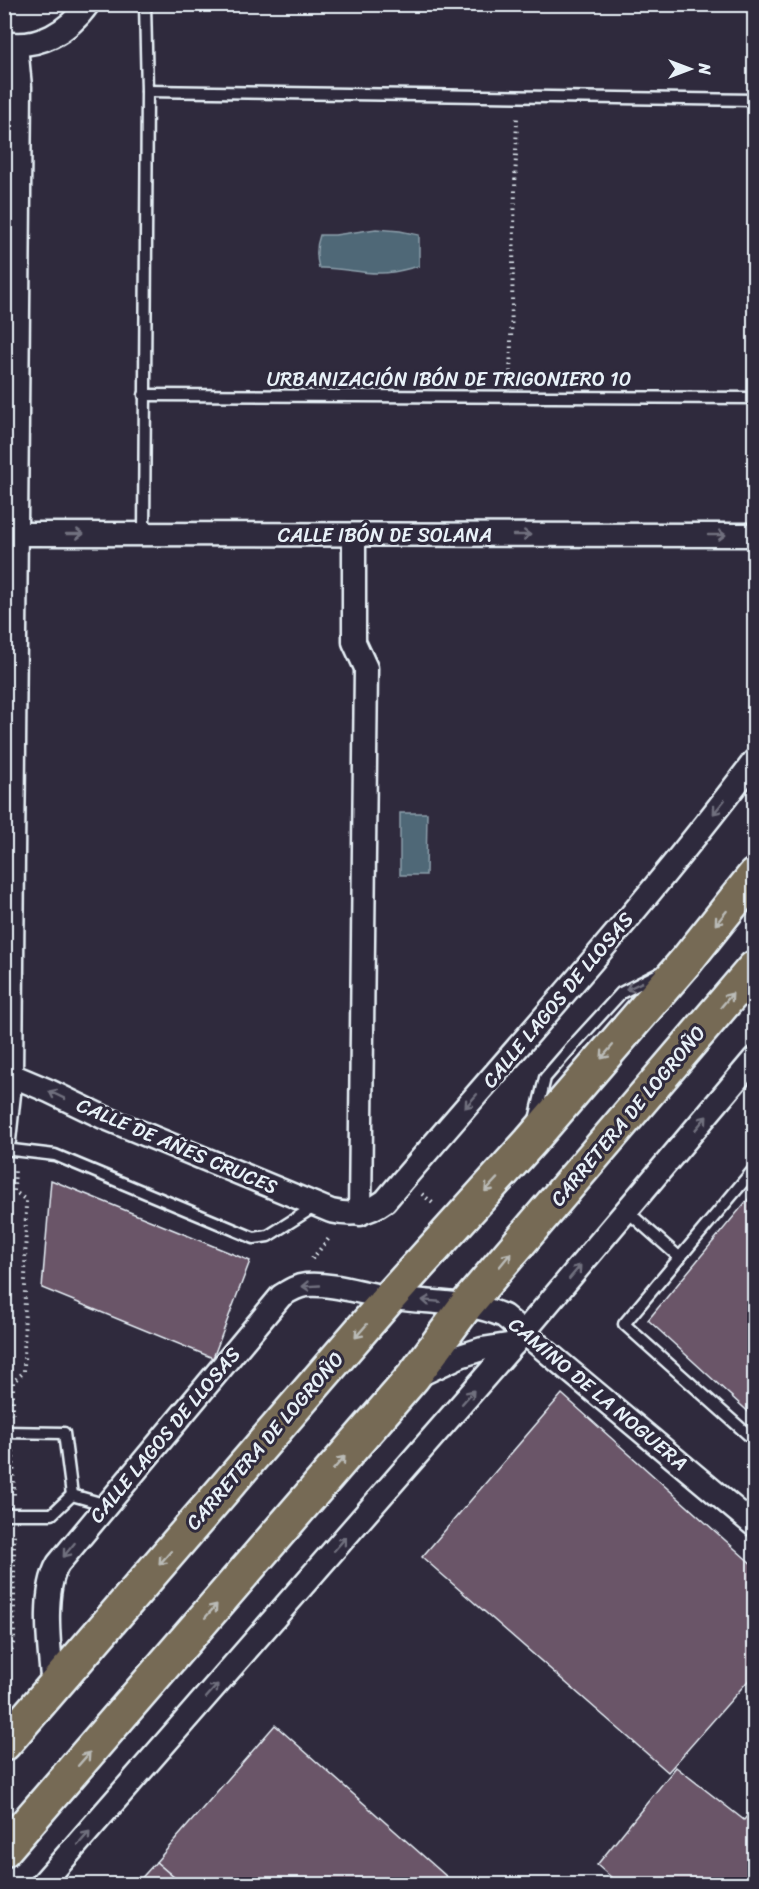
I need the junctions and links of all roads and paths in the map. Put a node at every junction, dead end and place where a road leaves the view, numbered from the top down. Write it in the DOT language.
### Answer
graph roads {
  1 [pos="88,4"];
  2 [pos="145,4"];
  3 [pos="10,44"];
  4 [pos="147,91"];
  5 [pos="517,96"];
  6 [pos="754,100"];
  7 [pos="144,395"];
  8 [pos="510,397"];
  9 [pos="754,398"];
  10 [pos="16,534"];
  11 [pos="144,534"];
  12 [pos="354,535"];
  13 [pos="754,536"];
  14 [pos="754,761"];
  15 [pos="754,876"];
  16 [pos="754,968"];
  17 [pos="754,1059"];
  18 [pos="11,1075"];
  19 [pos="6,1107"];
  20 [pos="4,1140"];
  21 [pos="4,1149"];
  22 [pos="754,1169"];
  23 [pos="317,1205"];
  24 [pos="627,1211"];
  25 [pos="352,1214"];
  26 [pos="680,1258"];
  27 [pos="389,1298"];
  28 [pos="467,1304"];
  29 [pos="519,1338"];
  30 [pos="413,1377"];
  31 [pos="4,1432"];
  32 [pos="754,1440"];
  33 [pos="72,1495"];
  34 [pos="107,1505"];
  35 [pos="4,1514"];
  36 [pos="754,1525"];
  37 [pos="52,1688"];
  38 [pos="4,1744"];
  39 [pos="4,1850"];
  40 [pos="44,1884"];
  1 -- 3 [label="street"];
  2 -- 4 [label="lane"];
  3 -- 10 [label="street"];
  4 -- 5 [label="lane"];
  4 -- 7 [label="lane"];
  5 -- 6 [label="lane"];
  5 -- 8 [label="path"];
  7 -- 8 [label="lane, URBANIZACIÓN IBÓN DE TRIGONIERO 10"];
  7 -- 11 [label="lane"];
  8 -- 9 [label="lane, URBANIZACIÓN IBÓN DE TRIGONIERO 10"];
  10 -- 11 [label="street, CALLE IBÓN DE SOLANA, one-way"];
  10 -- 18 [label="street"];
  11 -- 12 [label="street, CALLE IBÓN DE SOLANA"];
  12 -- 13 [label="street, CALLE IBÓN DE SOLANA, one-way"];
  12 -- 25 [label="street"];
  14 -- 25 [label="street, CALLE LAGOS DE LLOSAS, one-way"];
  15 -- 27 [label="highway, CARRETERA DE LOGROÑO, one-way"];
  28 -- 16 [label="highway, CARRETERA DE LOGROÑO, one-way"];
  24 -- 17 [label="street, one-way"];
  18 -- 19 [label="street"];
  23 -- 18 [label="street, CALLE DE AÑES CRUCES, one-way"];
  19 -- 20 [label="street"];
  21 -- 23 [label="lane"];
  22 -- 26 [label="lane"];
  23 -- 25 [label="street, CALLE DE AÑES CRUCES"];
  24 -- 26 [label="lane"];
  29 -- 24 [label="street, one-way"];
  26 -- 32 [label="lane"];
  28 -- 27 [label="street, CAMINO DE LA NOGUERA, one-way"];
  27 -- 34 [label="street, CALLE LAGOS DE LLOSAS, one-way"];
  27 -- 37 [label="highway, CARRETERA DE LOGROÑO, one-way"];
  28 -- 29 [label="street, CAMINO DE LA NOGUERA"];
  28 -- 30 [label="highway, CARRETERA DE LOGROÑO"];
  29 -- 30 [label="street, CARRETERA DE LOGROÑO"];
  29 -- 36 [label="street, CAMINO DE LA NOGUERA"];
  40 -- 29 [label="street, one-way"];
  39 -- 30 [label="highway, CARRETERA DE LOGROÑO, one-way"];
  31 -- 33 [label="lane"];
  33 -- 34 [label="lane"];
  33 -- 35 [label="lane"];
  34 -- 37 [label="street, CALLE LAGOS DE LLOSAS, one-way"];
  37 -- 38 [label="highway, CARRETERA DE LOGROÑO"];
}
